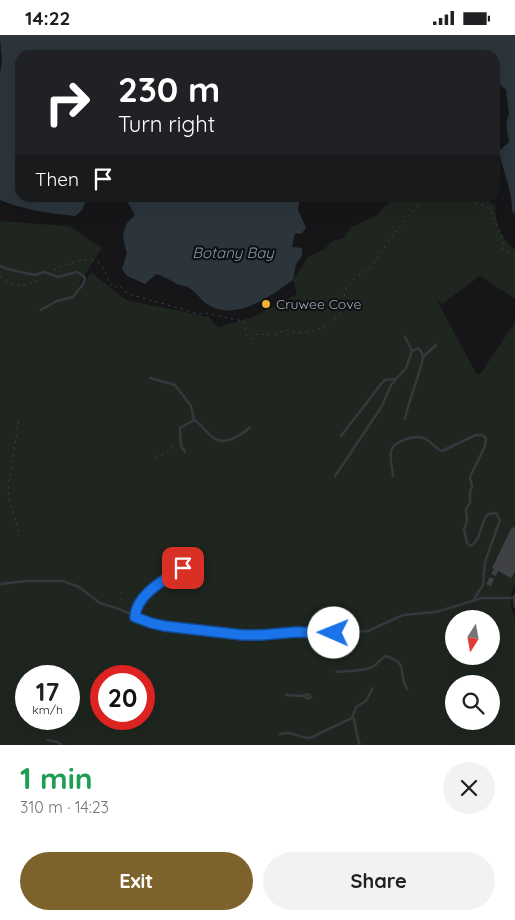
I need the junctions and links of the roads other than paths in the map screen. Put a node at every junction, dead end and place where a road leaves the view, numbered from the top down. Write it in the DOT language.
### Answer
graph roads {
  1 [pos="0,265"];
  2 [pos="41,310"];
  3 [pos="406,337"];
  4 [pos="436,345"];
  5 [pos="412,351"];
  6 [pos="423,357"];
  7 [pos="150,378"];
  8 [pos="395,379"];
  9 [pos="194,419"];
  10 [pos="405,419"];
  11 [pos="250,427"];
  12 [pos="342,436"];
  13 [pos="185,452"];
  14 [pos="335,475"];
  15 [pos="393,476"];
  16 [pos="190,563"];
  17 [pos="0,584"];
  18 [pos="514,596"];
  19 [pos="474,601"];
  20 [pos="515,607"];
  21 [pos="135,617"];
  22 [pos="336,672"];
  23 [pos="373,688"];
  24 [pos="407,689"];
  25 [pos="286,695"];
  26 [pos="303,696"];
  27 [pos="352,718"];
  28 [pos="280,734"];
  29 [pos="47,740"];
  30 [pos="62,745"];
  31 [pos="360,745"];
  1 -- 2 [label="lane"];
  3 -- 5 [label="lane"];
  4 -- 6 [label="lane"];
  5 -- 6 [label="lane"];
  5 -- 8 [label="lane"];
  6 -- 10 [label="lane"];
  7 -- 9 [label="lane"];
  8 -- 12 [label="lane"];
  8 -- 14 [label="lane"];
  9 -- 11 [label="lane"];
  9 -- 13 [label="lane"];
  15 -- 19 [label="lane"];
  16 -- 21 [label="lane"];
  17 -- 21 [label="lane"];
  18 -- 19 [label="lane"];
  18 -- 20 [label="lane"];
  19 -- 21 [label="lane"];
  22 -- 24 [label="lane"];
  23 -- 27 [label="lane"];
  25 -- 26 [label="lane"];
  27 -- 28 [label="lane"];
  27 -- 31 [label="lane"];
  29 -- 30 [label="lane"];
}
